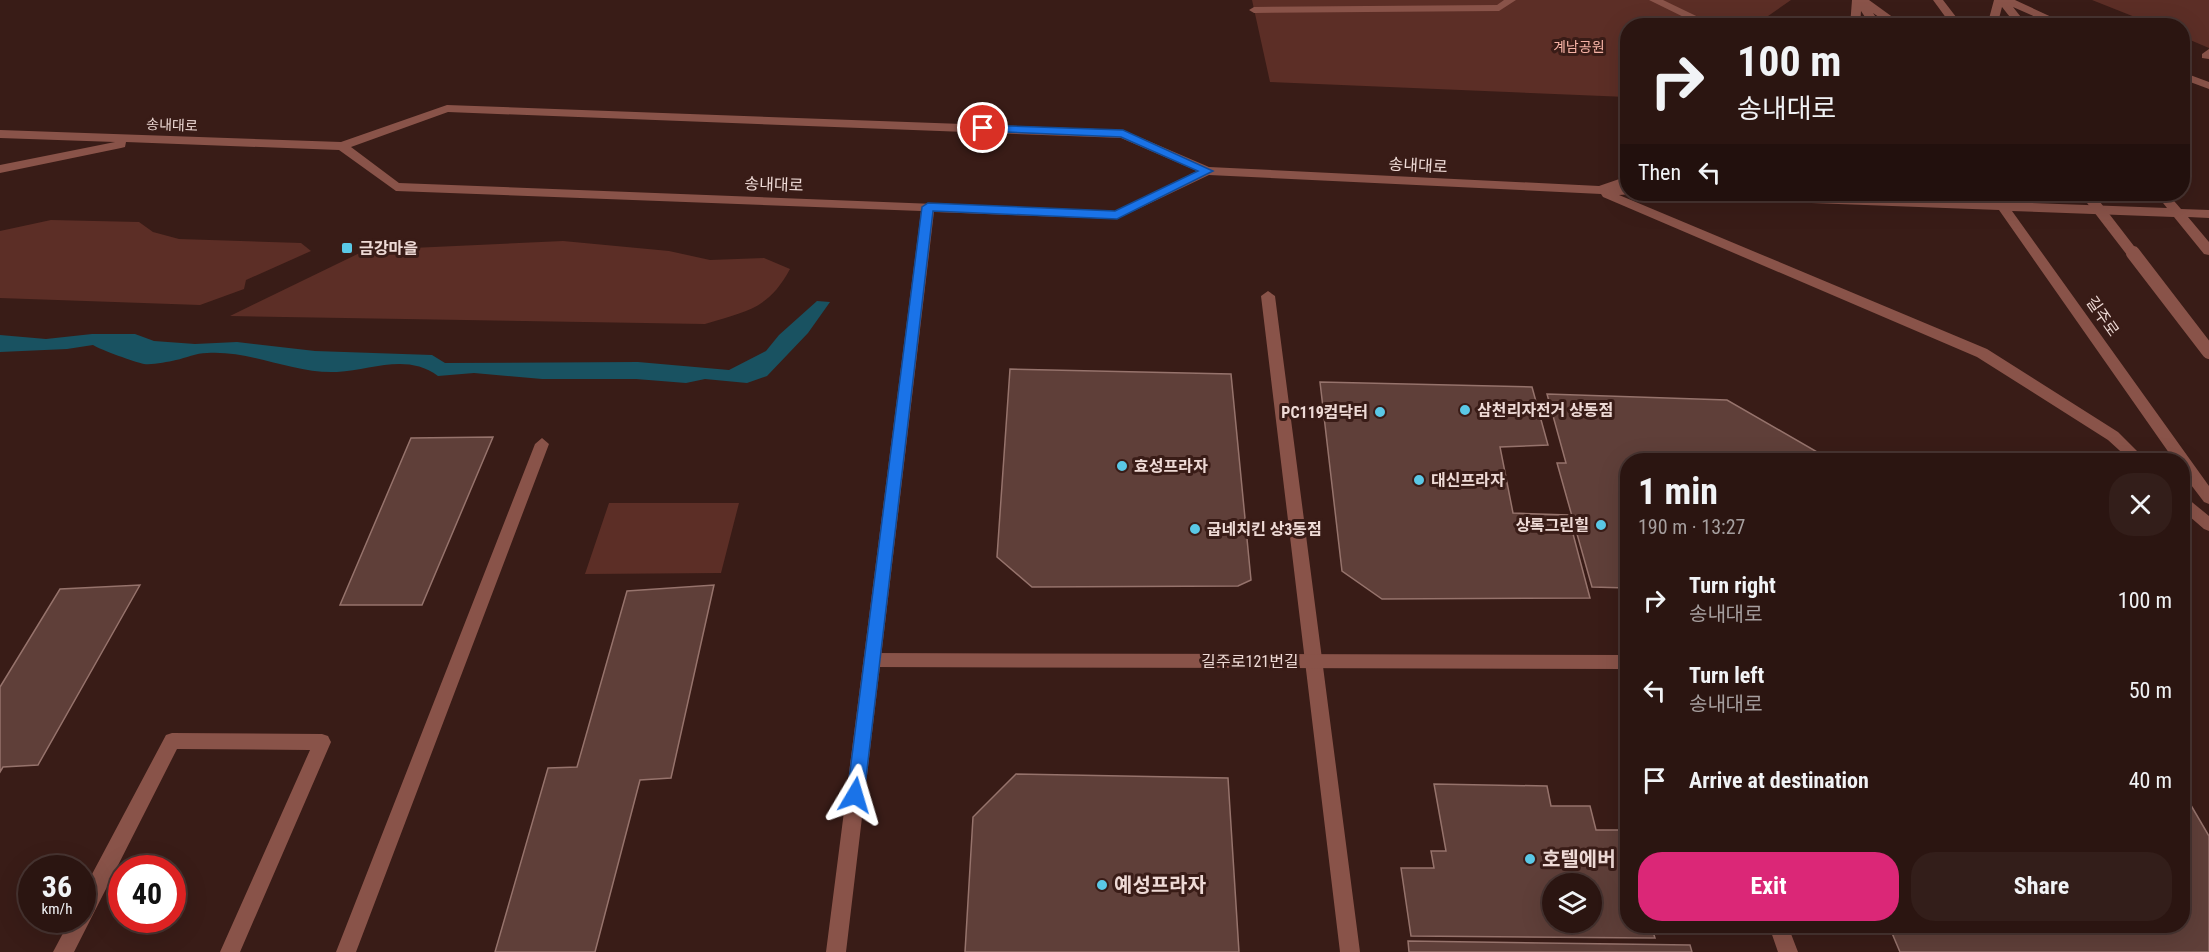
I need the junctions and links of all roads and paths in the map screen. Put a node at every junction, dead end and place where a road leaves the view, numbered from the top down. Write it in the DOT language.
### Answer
graph roads {
  1 [pos="1510,0"];
  2 [pos="1654,0"];
  3 [pos="1860,0"];
  4 [pos="1938,0"];
  5 [pos="2002,0"];
  6 [pos="1335,5"];
  7 [pos="1254,10"];
  8 [pos="1694,18"];
  9 [pos="1857,18"];
  10 [pos="1872,18"];
  11 [pos="1888,18"];
  12 [pos="1952,18"];
  13 [pos="1995,18"];
  14 [pos="2017,18"];
  15 [pos="2046,18"];
  16 [pos="2190,78"];
  17 [pos="2209,86"];
  18 [pos="0,134"];
  19 [pos="147,139"];
  20 [pos="342,146"];
  21 [pos="0,169"];
  22 [pos="1207,171"];
  23 [pos="1620,183"];
  24 [pos="1599,190"];
  25 [pos="1620,191"];
  26 [pos="1620,199"];
  27 [pos="1625,201"];
  28 [pos="1853,201"];
  29 [pos="1999,201"];
  30 [pos="2092,201"];
  31 [pos="2168,201"];
  32 [pos="928,207"];
  33 [pos="2003,207"];
  34 [pos="2178,213"];
  35 [pos="2209,214"];
  36 [pos="2209,250"];
  37 [pos="1268,296"];
  38 [pos="2209,352"];
  39 [pos="542,444"];
  40 [pos="2131,453"];
  41 [pos="2176,453"];
  42 [pos="2190,472"];
  43 [pos="2209,498"];
  44 [pos="2190,507"];
  45 [pos="2209,525"];
  46 [pos="872,660"];
  47 [pos="1313,661"];
  48 [pos="1620,662"];
  49 [pos="96,887"];
  50 [pos="73,933"];
  51 [pos="1781,933"];
  52 [pos="63,952"];
  53 [pos="230,952"];
  54 [pos="346,952"];
  55 [pos="836,952"];
  56 [pos="1350,952"];
  57 [pos="1788,952"];
  1 -- 6 [label="street"];
  2 -- 8 [label="street"];
  3 -- 9 [label="street"];
  3 -- 10 [label="street"];
  3 -- 11 [label="street"];
  4 -- 12 [label="street"];
  5 -- 13 [label="street"];
  5 -- 14 [label="street"];
  5 -- 15 [label="street"];
  6 -- 7 [label="street"];
  16 -- 17 [label="street"];
  18 -- 19 [label="street, 송내대로"];
  19 -- 20 [label="street, 송내대로"];
  19 -- 21 [label="street"];
  20 -- 22 [label="street, 송내대로"];
  20 -- 32 [label="street, 송내대로"];
  22 -- 24 [label="street, 송내대로"];
  22 -- 32 [label="street, 송내대로"];
  23 -- 24 [label="street"];
  24 -- 25 [label="street, 송내대로"];
  24 -- 26 [label="street"];
  27 -- 40 [label="street"];
  28 -- 33 [label="street"];
  29 -- 33 [label="street, 길주로"];
  30 -- 38 [label="street, bridge"];
  31 -- 34 [label="street"];
  32 -- 46 [label="street"];
  33 -- 34 [label="street"];
  33 -- 41 [label="street, 길주로"];
  34 -- 35 [label="street"];
  34 -- 36 [label="street"];
  37 -- 47 [label="street"];
  39 -- 54 [label="street"];
  42 -- 43 [label="street, 길주로"];
  44 -- 45 [label="street"];
  46 -- 47 [label="street, 길주로121번길"];
  46 -- 55 [label="street"];
  47 -- 48 [label="street, 길주로121번길"];
  47 -- 56 [label="street"];
  49 -- 53 [label="street"];
  50 -- 52 [label="street"];
  51 -- 57 [label="street"];
}
